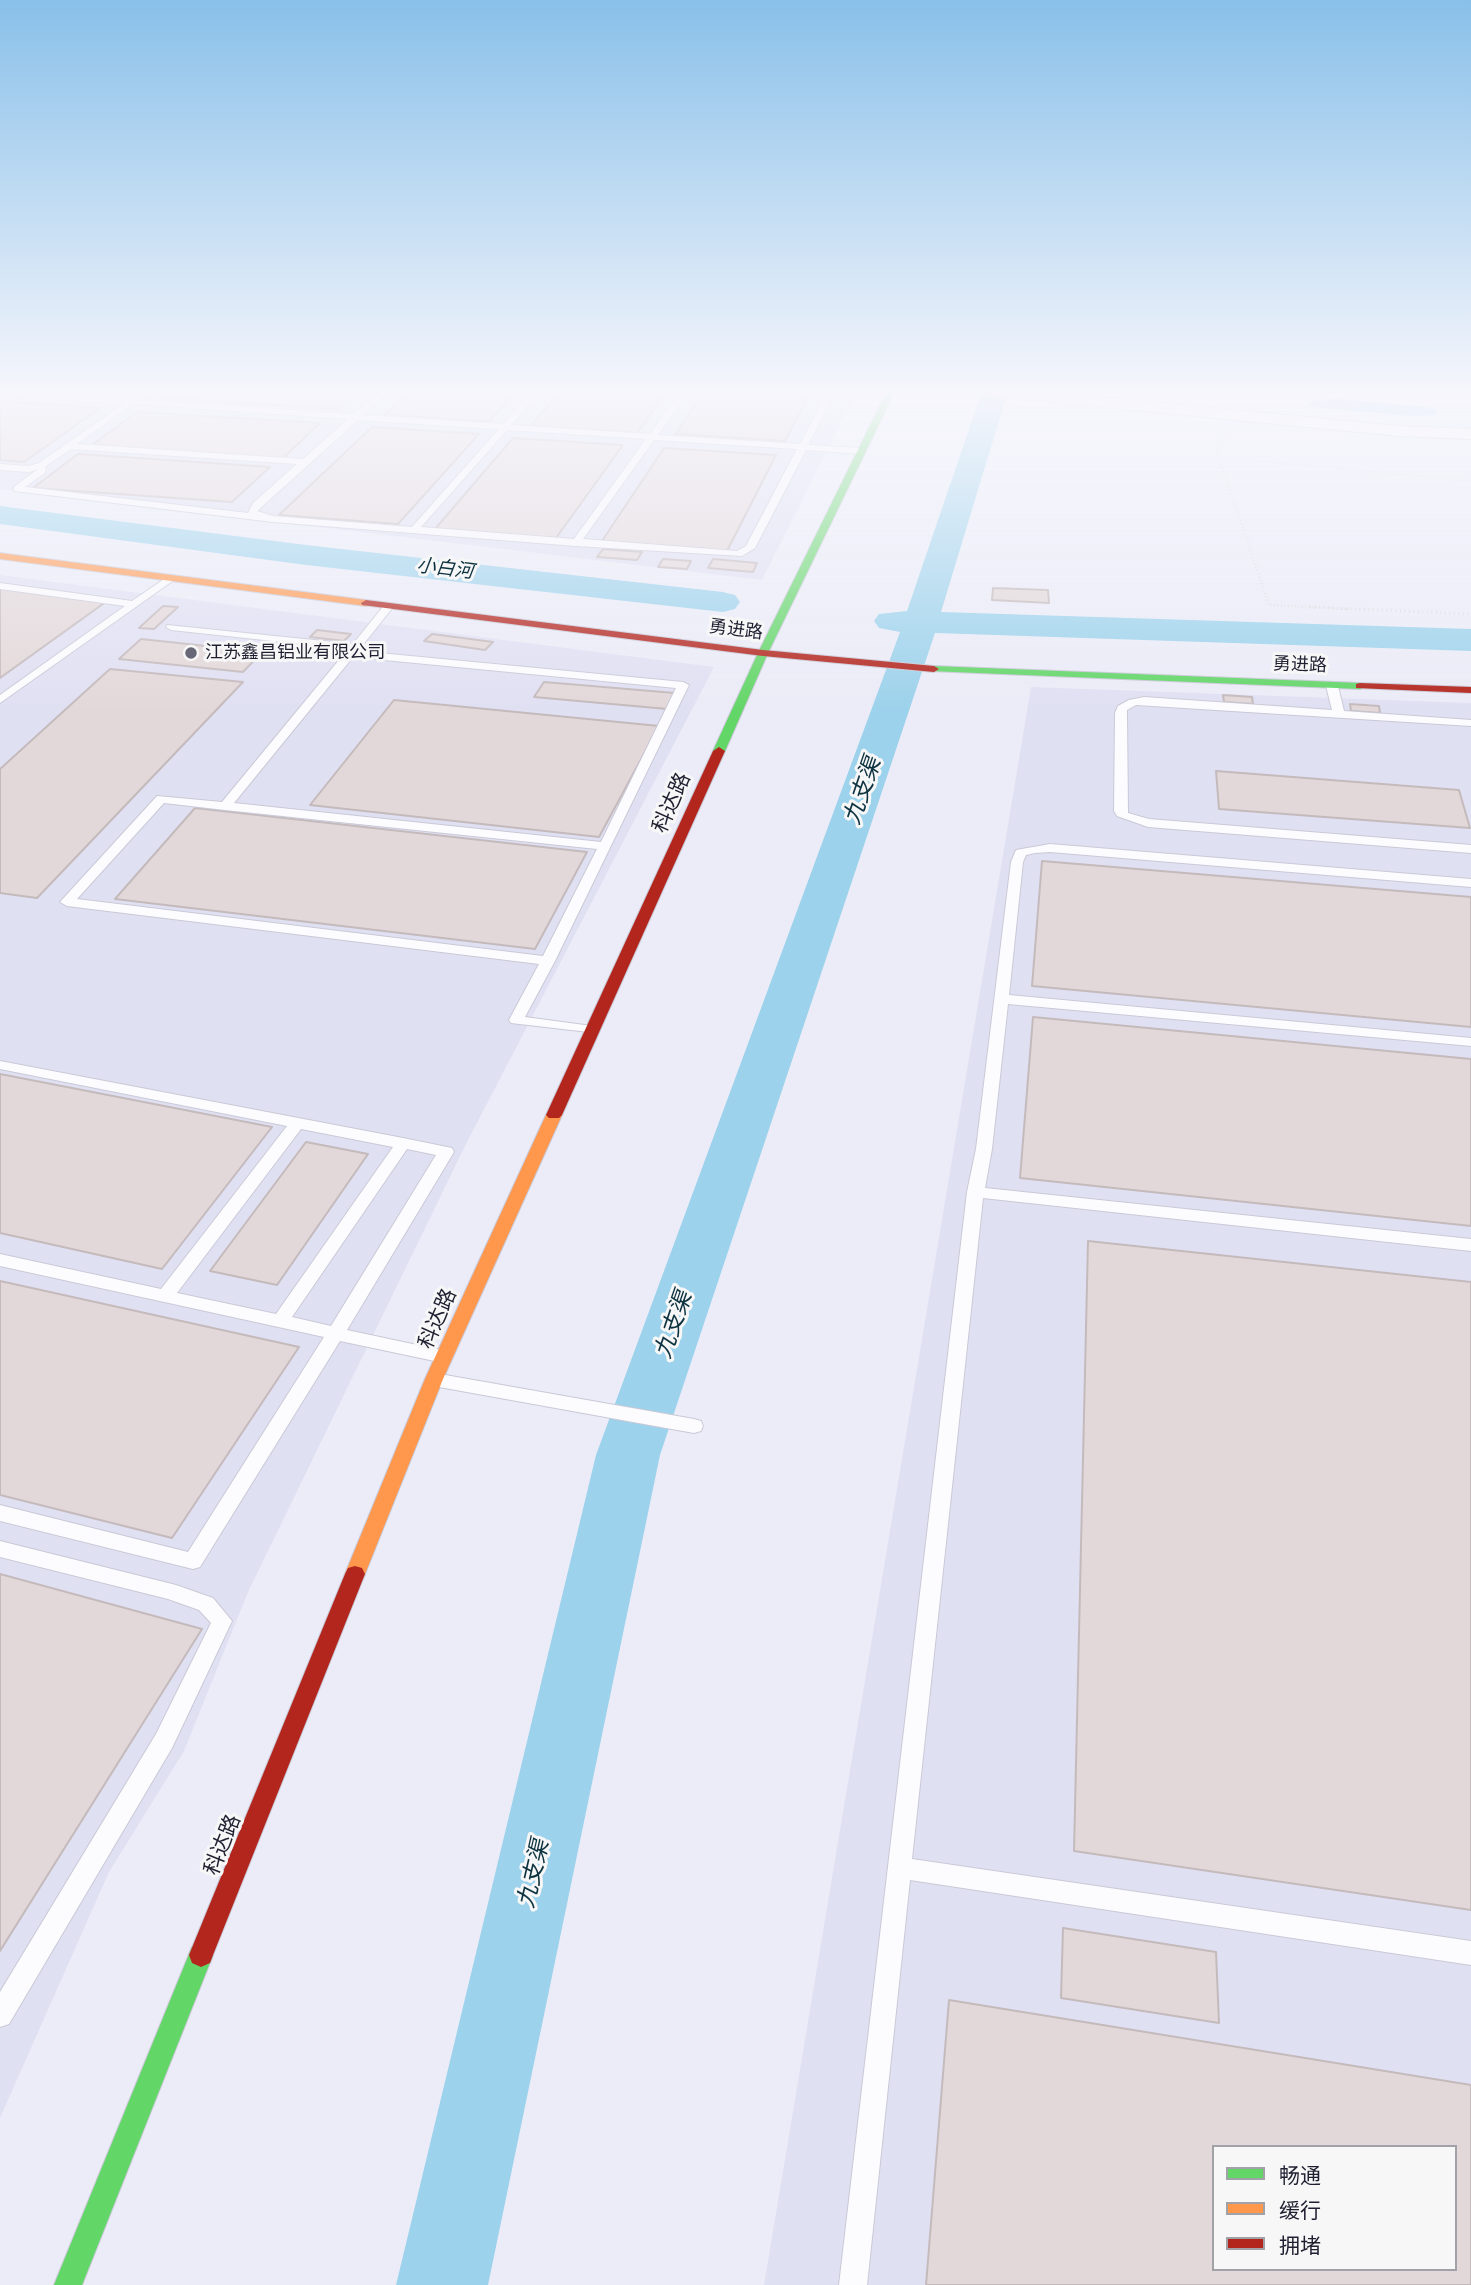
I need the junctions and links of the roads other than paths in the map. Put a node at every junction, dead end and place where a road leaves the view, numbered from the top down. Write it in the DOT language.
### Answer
graph roads {
  1 [pos="92,498"];
  2 [pos="264,498"];
  3 [pos="443,498"];
  4 [pos="609,498"];
  5 [pos="776,498"];
  6 [pos="839,498"];
  7 [pos="261,517"];
  8 [pos="414,530"];
  9 [pos="576,543"];
  10 [pos="0,556"];
  11 [pos="170,578"];
  12 [pos="0,586"];
  13 [pos="135,604"];
  14 [pos="389,606"];
  15 [pos="171,627"];
  16 [pos="353,650"];
  17 [pos="763,653"];
  18 [pos="1261,683"];
  19 [pos="1332,686"];
  20 [pos="1471,690"];
  21 [pos="0,700"];
  22 [pos="1268,709"];
  23 [pos="1339,714"];
  24 [pos="1471,723"];
  25 [pos="225,806"];
  26 [pos="605,846"];
  27 [pos="1471,849"];
  28 [pos="1471,883"];
  29 [pos="548,961"];
  30 [pos="1001,999"];
  31 [pos="592,1030"];
  32 [pos="1471,1042"];
  33 [pos="0,1065"];
  34 [pos="297,1123"];
  35 [pos="403,1143"];
  36 [pos="975,1192"];
  37 [pos="1471,1245"];
  38 [pos="0,1260"];
  39 [pos="165,1296"];
  40 [pos="280,1321"];
  41 [pos="336,1334"];
  42 [pos="444,1357"];
  43 [pos="434,1380"];
  44 [pos="694,1426"];
  45 [pos="0,1513"];
  46 [pos="0,1549"];
  47 [pos="899,1868"];
  48 [pos="1471,1953"];
  49 [pos="0,2015"];
  50 [pos="68,2285"];
  51 [pos="853,2285"];
  1 -- 7 [label="lane"];
  2 -- 7 [label="lane"];
  3 -- 8 [label="lane"];
  4 -- 9 [label="lane"];
  5 -- 9 [label="lane"];
  6 -- 17 [label="street, 科达路"];
  7 -- 8 [label="lane"];
  8 -- 9 [label="lane"];
  10 -- 11 [label="street, 勇进路"];
  11 -- 13 [label="lane"];
  11 -- 14 [label="street, 勇进路"];
  12 -- 13 [label="lane"];
  13 -- 21 [label="lane"];
  14 -- 16 [label="lane"];
  14 -- 17 [label="street, 勇进路"];
  15 -- 16 [label="lane"];
  16 -- 25 [label="lane"];
  16 -- 26 [label="lane"];
  17 -- 18 [label="street, 勇进路"];
  17 -- 31 [label="street, 科达路"];
  18 -- 19 [label="street, 勇进路"];
  18 -- 22 [label="lane"];
  19 -- 20 [label="street, 勇进路"];
  19 -- 23 [label="lane"];
  22 -- 23 [label="lane"];
  22 -- 27 [label="lane"];
  23 -- 24 [label="lane"];
  25 -- 26 [label="lane"];
  25 -- 29 [label="lane"];
  26 -- 29 [label="lane"];
  28 -- 30 [label="lane"];
  29 -- 31 [label="lane"];
  30 -- 32 [label="lane"];
  30 -- 36 [label="lane"];
  31 -- 42 [label="street, 科达路"];
  33 -- 34 [label="lane"];
  34 -- 35 [label="lane"];
  34 -- 39 [label="lane"];
  35 -- 40 [label="lane"];
  35 -- 41 [label="lane"];
  36 -- 37 [label="lane"];
  36 -- 47 [label="lane"];
  38 -- 39 [label="lane"];
  39 -- 40 [label="lane"];
  40 -- 41 [label="lane"];
  41 -- 42 [label="lane"];
  41 -- 45 [label="lane"];
  42 -- 43 [label="street, 科达路"];
  43 -- 44 [label="lane"];
  43 -- 50 [label="street, 科达路"];
  46 -- 49 [label="lane"];
  47 -- 48 [label="lane"];
  47 -- 51 [label="lane"];
}
